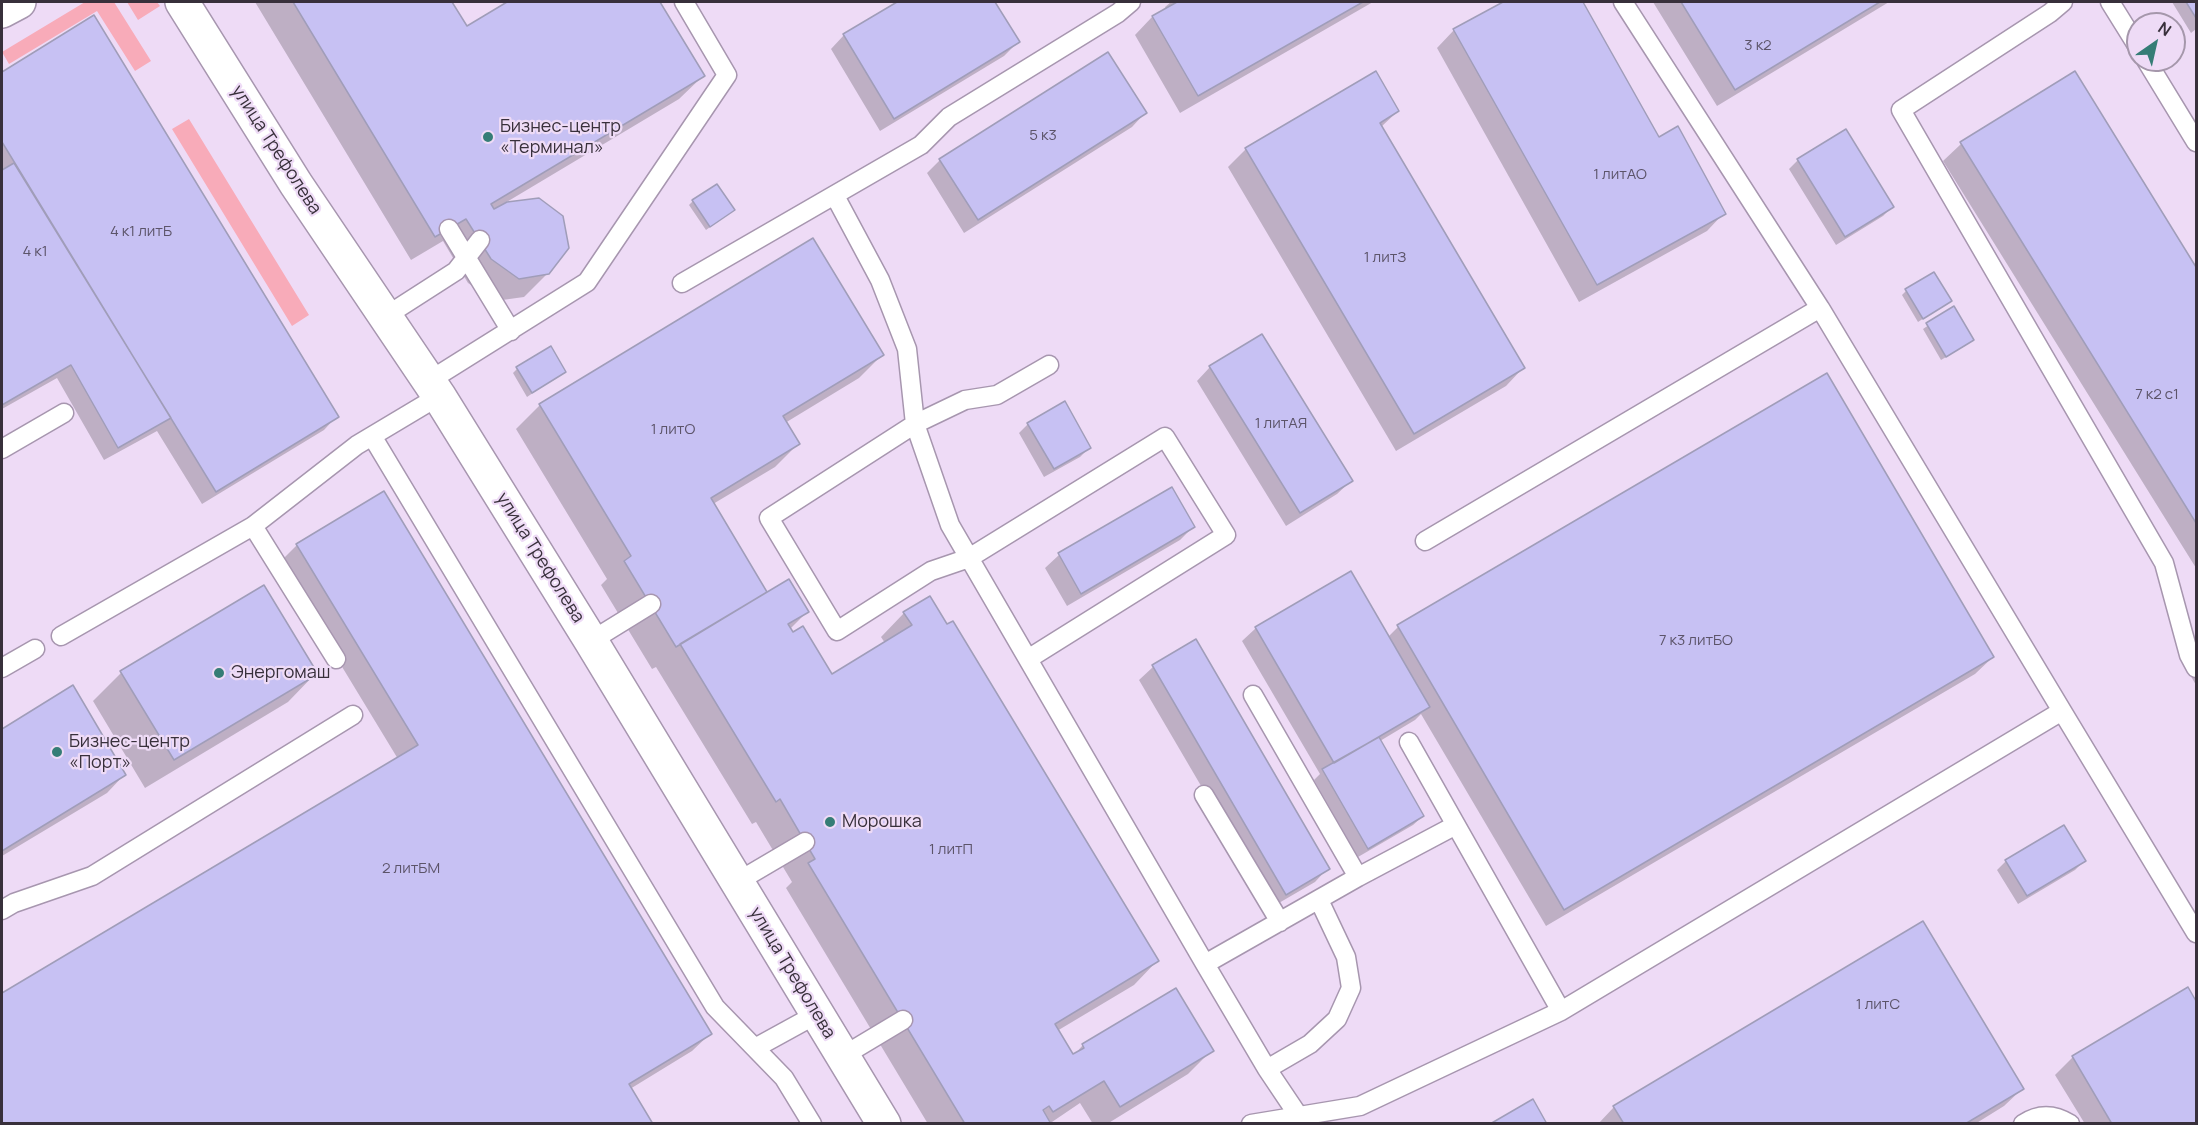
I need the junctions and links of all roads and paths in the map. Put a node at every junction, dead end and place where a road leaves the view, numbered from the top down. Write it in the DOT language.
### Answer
graph roads {
  1 [pos="19,2"];
  2 [pos="182,2"];
  3 [pos="684,2"];
  4 [pos="1131,2"];
  5 [pos="1623,2"];
  6 [pos="2063,2"];
  7 [pos="2110,2"];
  8 [pos="2,11"];
  9 [pos="2126,28"];
  10 [pos="2153,72"];
  11 [pos="2196,142"];
  12 [pos="835,196"];
  13 [pos="449,229"];
  14 [pos="480,240"];
  15 [pos="467,258"];
  16 [pos="682,283"];
  17 [pos="1820,308"];
  18 [pos="386,316"];
  19 [pos="511,331"];
  20 [pos="1049,365"];
  21 [pos="434,388"];
  22 [pos="64,413"];
  23 [pos="915,424"];
  24 [pos="372,436"];
  25 [pos="2,449"];
  26 [pos="253,526"];
  27 [pos="1425,541"];
  28 [pos="969,558"];
  29 [pos="651,604"];
  30 [pos="61,636"];
  31 [pos="591,641"];
  32 [pos="35,649"];
  33 [pos="336,659"];
  34 [pos="1028,659"];
  35 [pos="2,668"];
  36 [pos="2196,668"];
  37 [pos="1253,695"];
  38 [pos="2062,711"];
  39 [pos="353,715"];
  40 [pos="1409,742"];
  41 [pos="1204,795"];
  42 [pos="1456,825"];
  43 [pos="805,842"];
  44 [pos="1358,877"];
  45 [pos="737,882"];
  46 [pos="1319,900"];
  47 [pos="2,910"];
  48 [pos="1280,922"];
  49 [pos="2196,933"];
  50 [pos="1205,964"];
  51 [pos="1561,1011"];
  52 [pos="817,1014"];
  53 [pos="903,1020"];
  54 [pos="755,1048"];
  55 [pos="843,1056"];
  56 [pos="1267,1069"];
  57 [pos="1302,1120"];
  58 [pos="812,1124"];
  59 [pos="884,1124"];
  60 [pos="1251,1124"];
  61 [pos="2023,1124"];
  62 [pos="2070,1124"];
  1 -- 8 [label="street"];
  2 -- 18 [label="street, улица Трефолева"];
  3 -- 19 [label="lane"];
  4 -- 12 [label="lane"];
  5 -- 17 [label="lane"];
  6 -- 36 [label="lane"];
  7 -- 9 [label="lane"];
  10 -- 11 [label="lane"];
  12 -- 16 [label="lane"];
  12 -- 23 [label="lane"];
  13 -- 15 [label="lane"];
  14 -- 15 [label="lane"];
  15 -- 18 [label="lane"];
  15 -- 19 [label="lane"];
  17 -- 27 [label="lane"];
  17 -- 38 [label="lane"];
  18 -- 21 [label="street, улица Трефолева"];
  19 -- 21 [label="lane"];
  20 -- 23 [label="lane"];
  21 -- 24 [label="lane"];
  21 -- 31 [label="street, улица Трефолева"];
  22 -- 25 [label="lane"];
  23 -- 28 [label="lane"];
  23 -- 28 [label="lane"];
  24 -- 26 [label="lane"];
  24 -- 54 [label="lane"];
  26 -- 30 [label="lane"];
  26 -- 33 [label="lane"];
  28 -- 34 [label="lane"];
  28 -- 34 [label="lane"];
  29 -- 31 [label="lane"];
  31 -- 45 [label="street, улица Трефолева"];
  32 -- 35 [label="lane"];
  34 -- 50 [label="lane"];
  37 -- 44 [label="lane"];
  38 -- 49 [label="lane"];
  38 -- 51 [label="lane"];
  39 -- 47 [label="lane"];
  40 -- 42 [label="lane"];
  41 -- 48 [label="lane"];
  42 -- 44 [label="lane"];
  42 -- 51 [label="lane"];
  43 -- 45 [label="lane"];
  44 -- 46 [label="lane"];
  45 -- 52 [label="street, улица Трефолева"];
  46 -- 48 [label="lane"];
  46 -- 56 [label="lane"];
  48 -- 50 [label="lane"];
  50 -- 56 [label="lane"];
  51 -- 57 [label="lane"];
  52 -- 54 [label="lane"];
  52 -- 55 [label="street, улица Трефолева"];
  53 -- 55 [label="lane"];
  54 -- 58 [label="lane"];
  55 -- 59 [label="street, улица Трефолева"];
  56 -- 57 [label="lane"];
  57 -- 60 [label="lane"];
  61 -- 62 [label="lane"];
}
